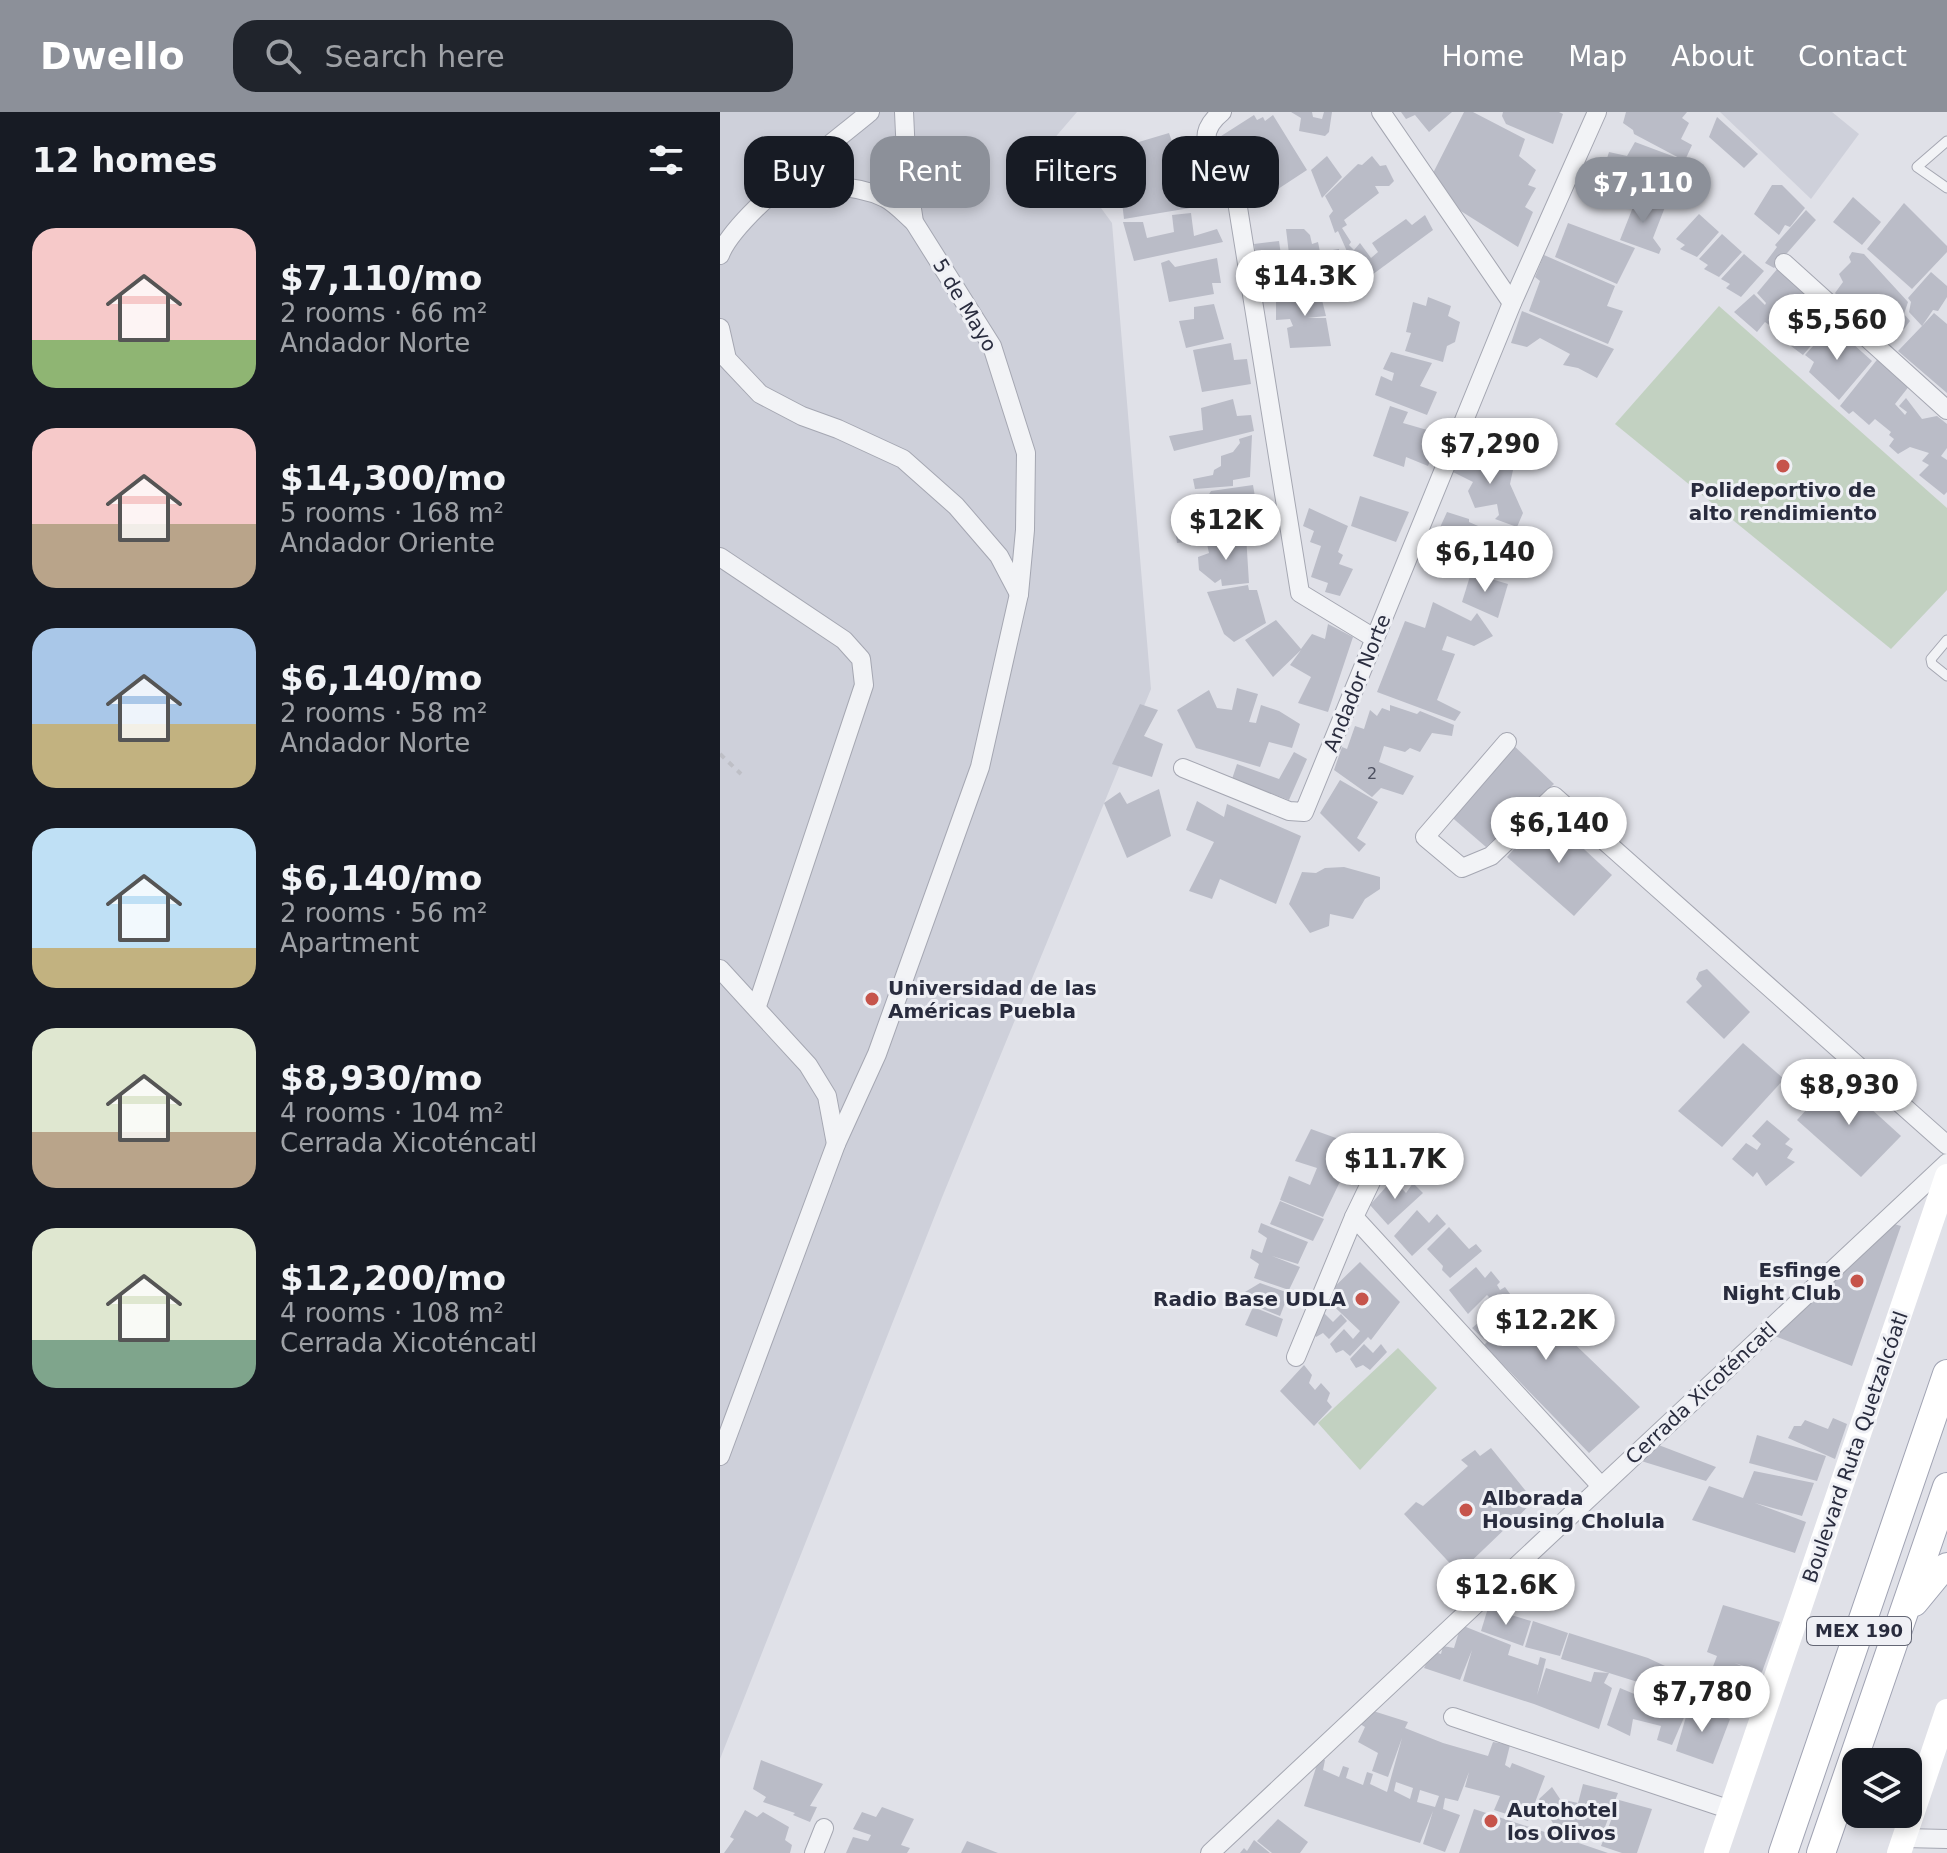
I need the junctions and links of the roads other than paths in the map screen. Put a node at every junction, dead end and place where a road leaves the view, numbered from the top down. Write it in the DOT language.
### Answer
graph roads {
  1 [pos="870,112"];
  2 [pos="904,112"];
  3 [pos="1222,112"];
  4 [pos="1381,112"];
  5 [pos="1597,112"];
  6 [pos="842,136"];
  7 [pos="1947,141"];
  8 [pos="1947,188"];
  9 [pos="854,189"];
  10 [pos="759,208"];
  11 [pos="914,222"];
  12 [pos="720,255"];
  13 [pos="1784,263"];
  14 [pos="1512,303"];
  15 [pos="720,328"];
  16 [pos="1947,410"];
  17 [pos="720,557"];
  18 [pos="1019,594"];
  19 [pos="1374,638"];
  20 [pos="1947,640"];
  21 [pos="1947,676"];
  22 [pos="1507,742"];
  23 [pos="1183,768"];
  24 [pos="720,969"];
  25 [pos="757,1006"];
  26 [pos="836,1144"];
  27 [pos="1947,1145"];
  28 [pos="1947,1163"];
  29 [pos="1379,1165"];
  30 [pos="1947,1176"];
  31 [pos="1354,1217"];
  32 [pos="1296,1357"];
  33 [pos="1947,1374"];
  34 [pos="720,1456"];
  35 [pos="1601,1486"];
  36 [pos="1947,1487"];
  37 [pos="1947,1567"];
  38 [pos="1903,1615"];
  39 [pos="1947,1711"];
  40 [pos="1453,1717"];
  41 [pos="1731,1810"];
  42 [pos="824,1828"];
  43 [pos="1947,1839"];
  44 [pos="1901,1846"];
  45 [pos="814,1853"];
  46 [pos="1210,1853"];
  47 [pos="1716,1853"];
  48 [pos="1783,1853"];
  49 [pos="1821,1853"];
  1 -- 6 [label="street"];
  2 -- 11 [label="street, 5 de Mayo"];
  3 -- 19 [label="street"];
  4 -- 14 [label="street"];
  5 -- 14 [label="street, Andador Norte"];
  7 -- 8 [label="lane"];
  9 -- 11 [label="street"];
  10 -- 12 [label="street"];
  11 -- 18 [label="street, 5 de Mayo"];
  13 -- 16 [label="street"];
  14 -- 19 [label="street, Andador Norte"];
  15 -- 18 [label="street"];
  17 -- 25 [label="street"];
  18 -- 26 [label="street, 5 de Mayo"];
  19 -- 23 [label="street, Andador Norte"];
  20 -- 21 [label="lane"];
  22 -- 27 [label="street"];
  24 -- 25 [label="street"];
  25 -- 26 [label="street"];
  26 -- 34 [label="street, 5 de Mayo"];
  28 -- 35 [label="street, Cerrada Xicoténcatl"];
  29 -- 31 [label="street"];
  30 -- 41 [label="main road, Boulevard Ruta Quetzalcóatl"];
  31 -- 32 [label="street"];
  31 -- 35 [label="street"];
  33 -- 48 [label="main road, MEX 190"];
  35 -- 46 [label="street, Cerrada Xicoténcatl"];
  36 -- 38 [label="main road, MEX 190"];
  37 -- 38 [label="main road"];
  38 -- 49 [label="main road, MEX 190"];
  39 -- 44 [label="main road"];
  40 -- 41 [label="street"];
  41 -- 47 [label="main road, Boulevard Ruta Quetzalcóatl"];
  42 -- 45 [label="street"];
  43 -- 44 [label="street"];
}
